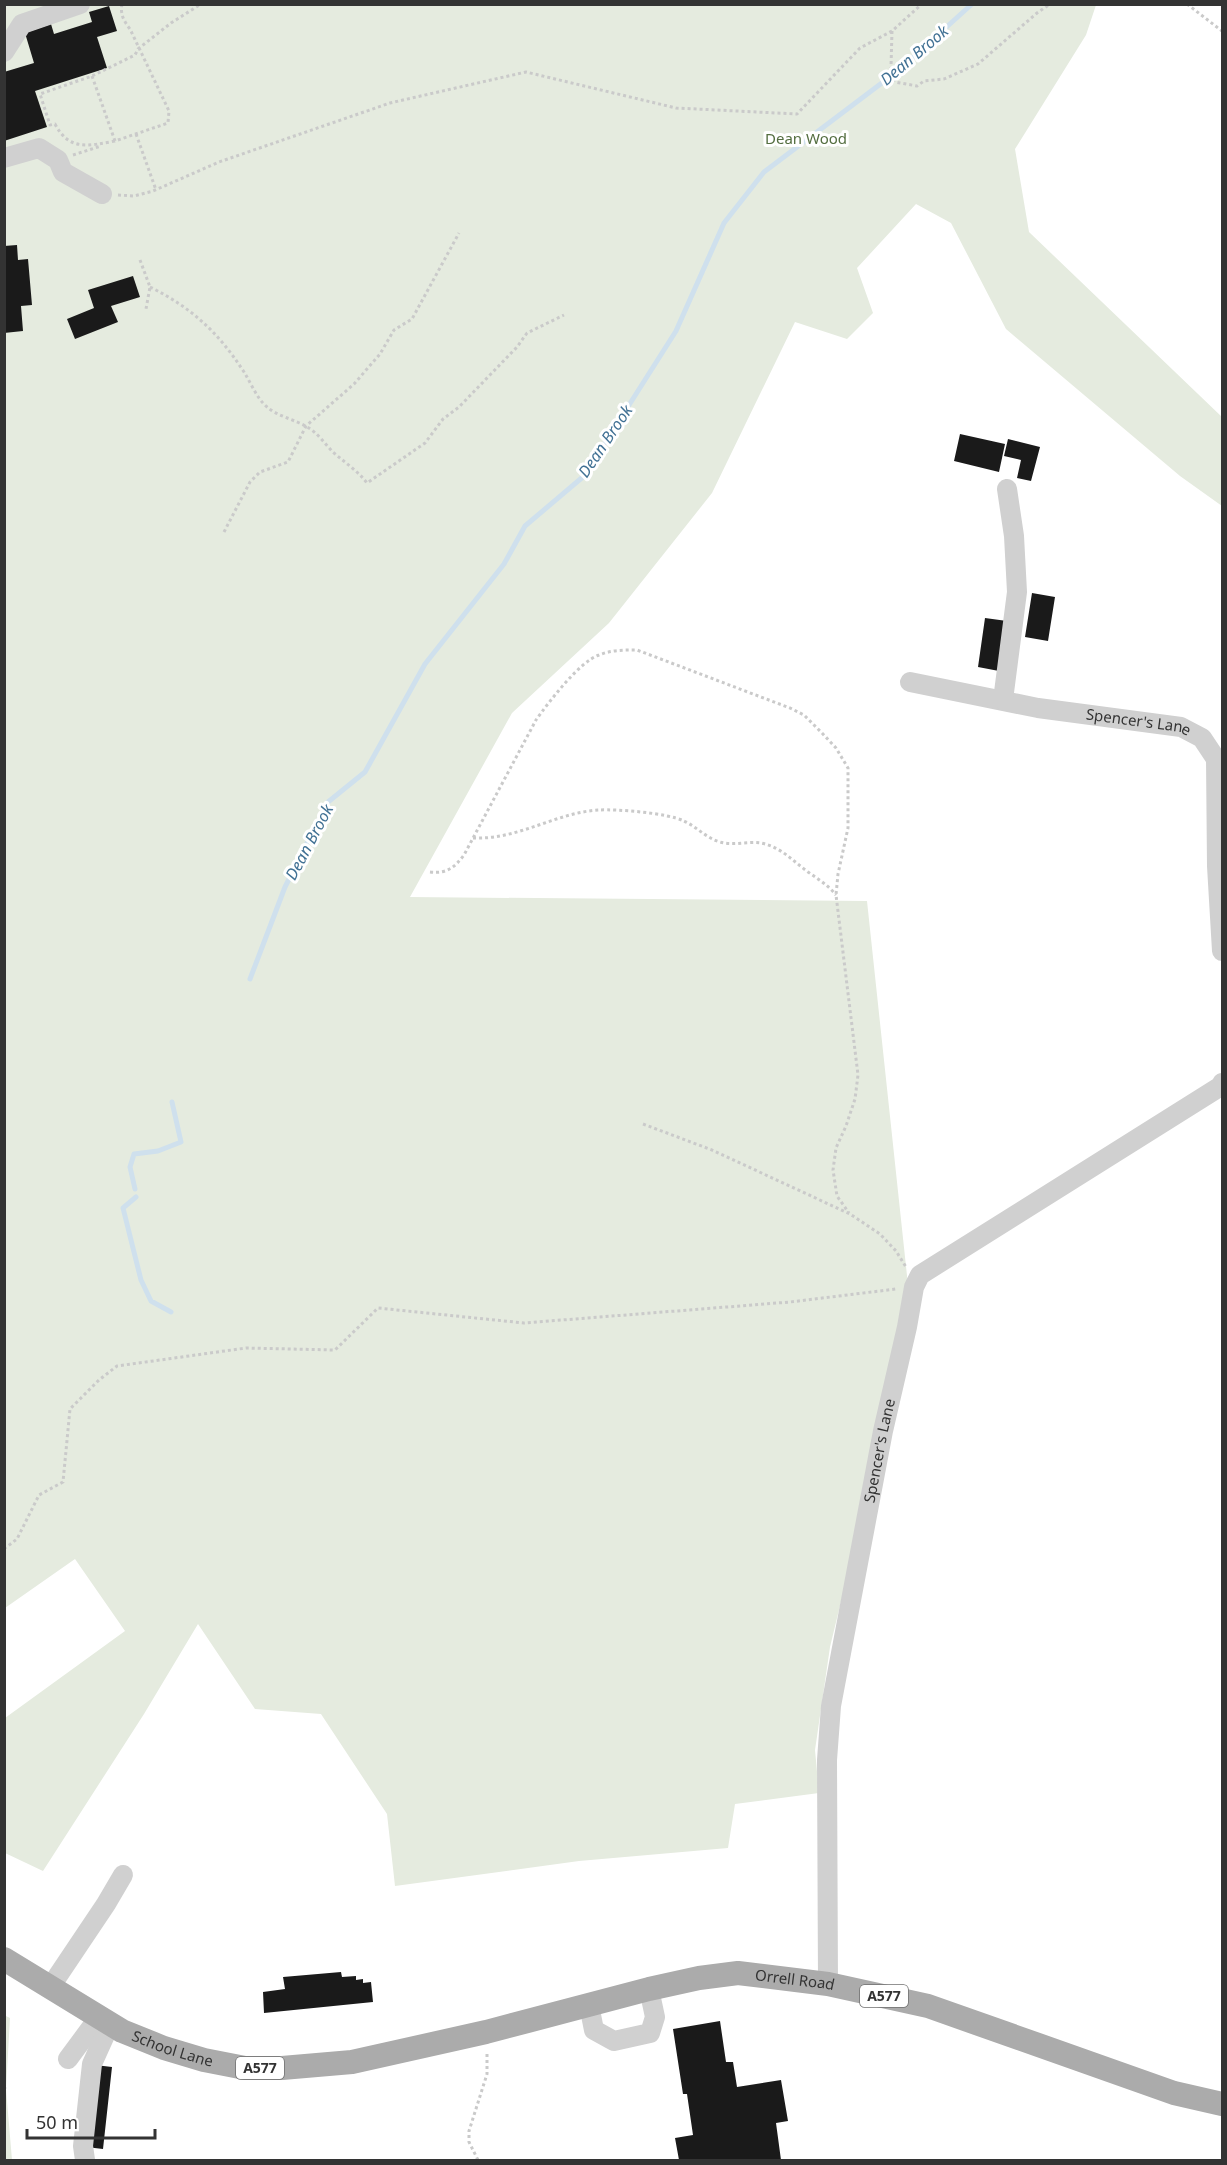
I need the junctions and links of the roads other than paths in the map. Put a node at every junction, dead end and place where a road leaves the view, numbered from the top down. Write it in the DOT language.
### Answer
graph roads {
  1 [pos="80,4"];
  2 [pos="4,52"];
  3 [pos="4,158"];
  4 [pos="102,194"];
  5 [pos="1006,489"];
  6 [pos="910,682"];
  7 [pos="1003,700"];
  8 [pos="1222,951"];
  9 [pos="1222,1083"];
  10 [pos="123,1875"];
  11 [pos="4,1959"];
  12 [pos="828,1984"];
  13 [pos="51,1986"];
  14 [pos="649,1989"];
  15 [pos="589,2005"];
  16 [pos="104,2020"];
  17 [pos="536,2020"];
  18 [pos="68,2059"];
  19 [pos="1222,2104"];
  20 [pos="85,2160"];
  1 -- 2 [label="street"];
  3 -- 4 [label="street"];
  5 -- 7 [label="street"];
  6 -- 7 [label="street, Spencer's Lane"];
  7 -- 8 [label="street, Spencer's Lane"];
  9 -- 12 [label="street, Spencer's Lane"];
  10 -- 13 [label="street"];
  11 -- 13 [label="main road, School Lane / A577"];
  12 -- 14 [label="main road, Orrell Road / A577"];
  12 -- 19 [label="main road, Orrell Road / A577"];
  13 -- 16 [label="main road, School Lane / A577"];
  14 -- 15 [label="main road, Orrell Road / A577"];
  14 -- 15 [label="street"];
  15 -- 17 [label="main road, Orrell Road / A577"];
  16 -- 17 [label="main road, School Lane / A577"];
  16 -- 18 [label="street"];
  16 -- 20 [label="street"];
}
